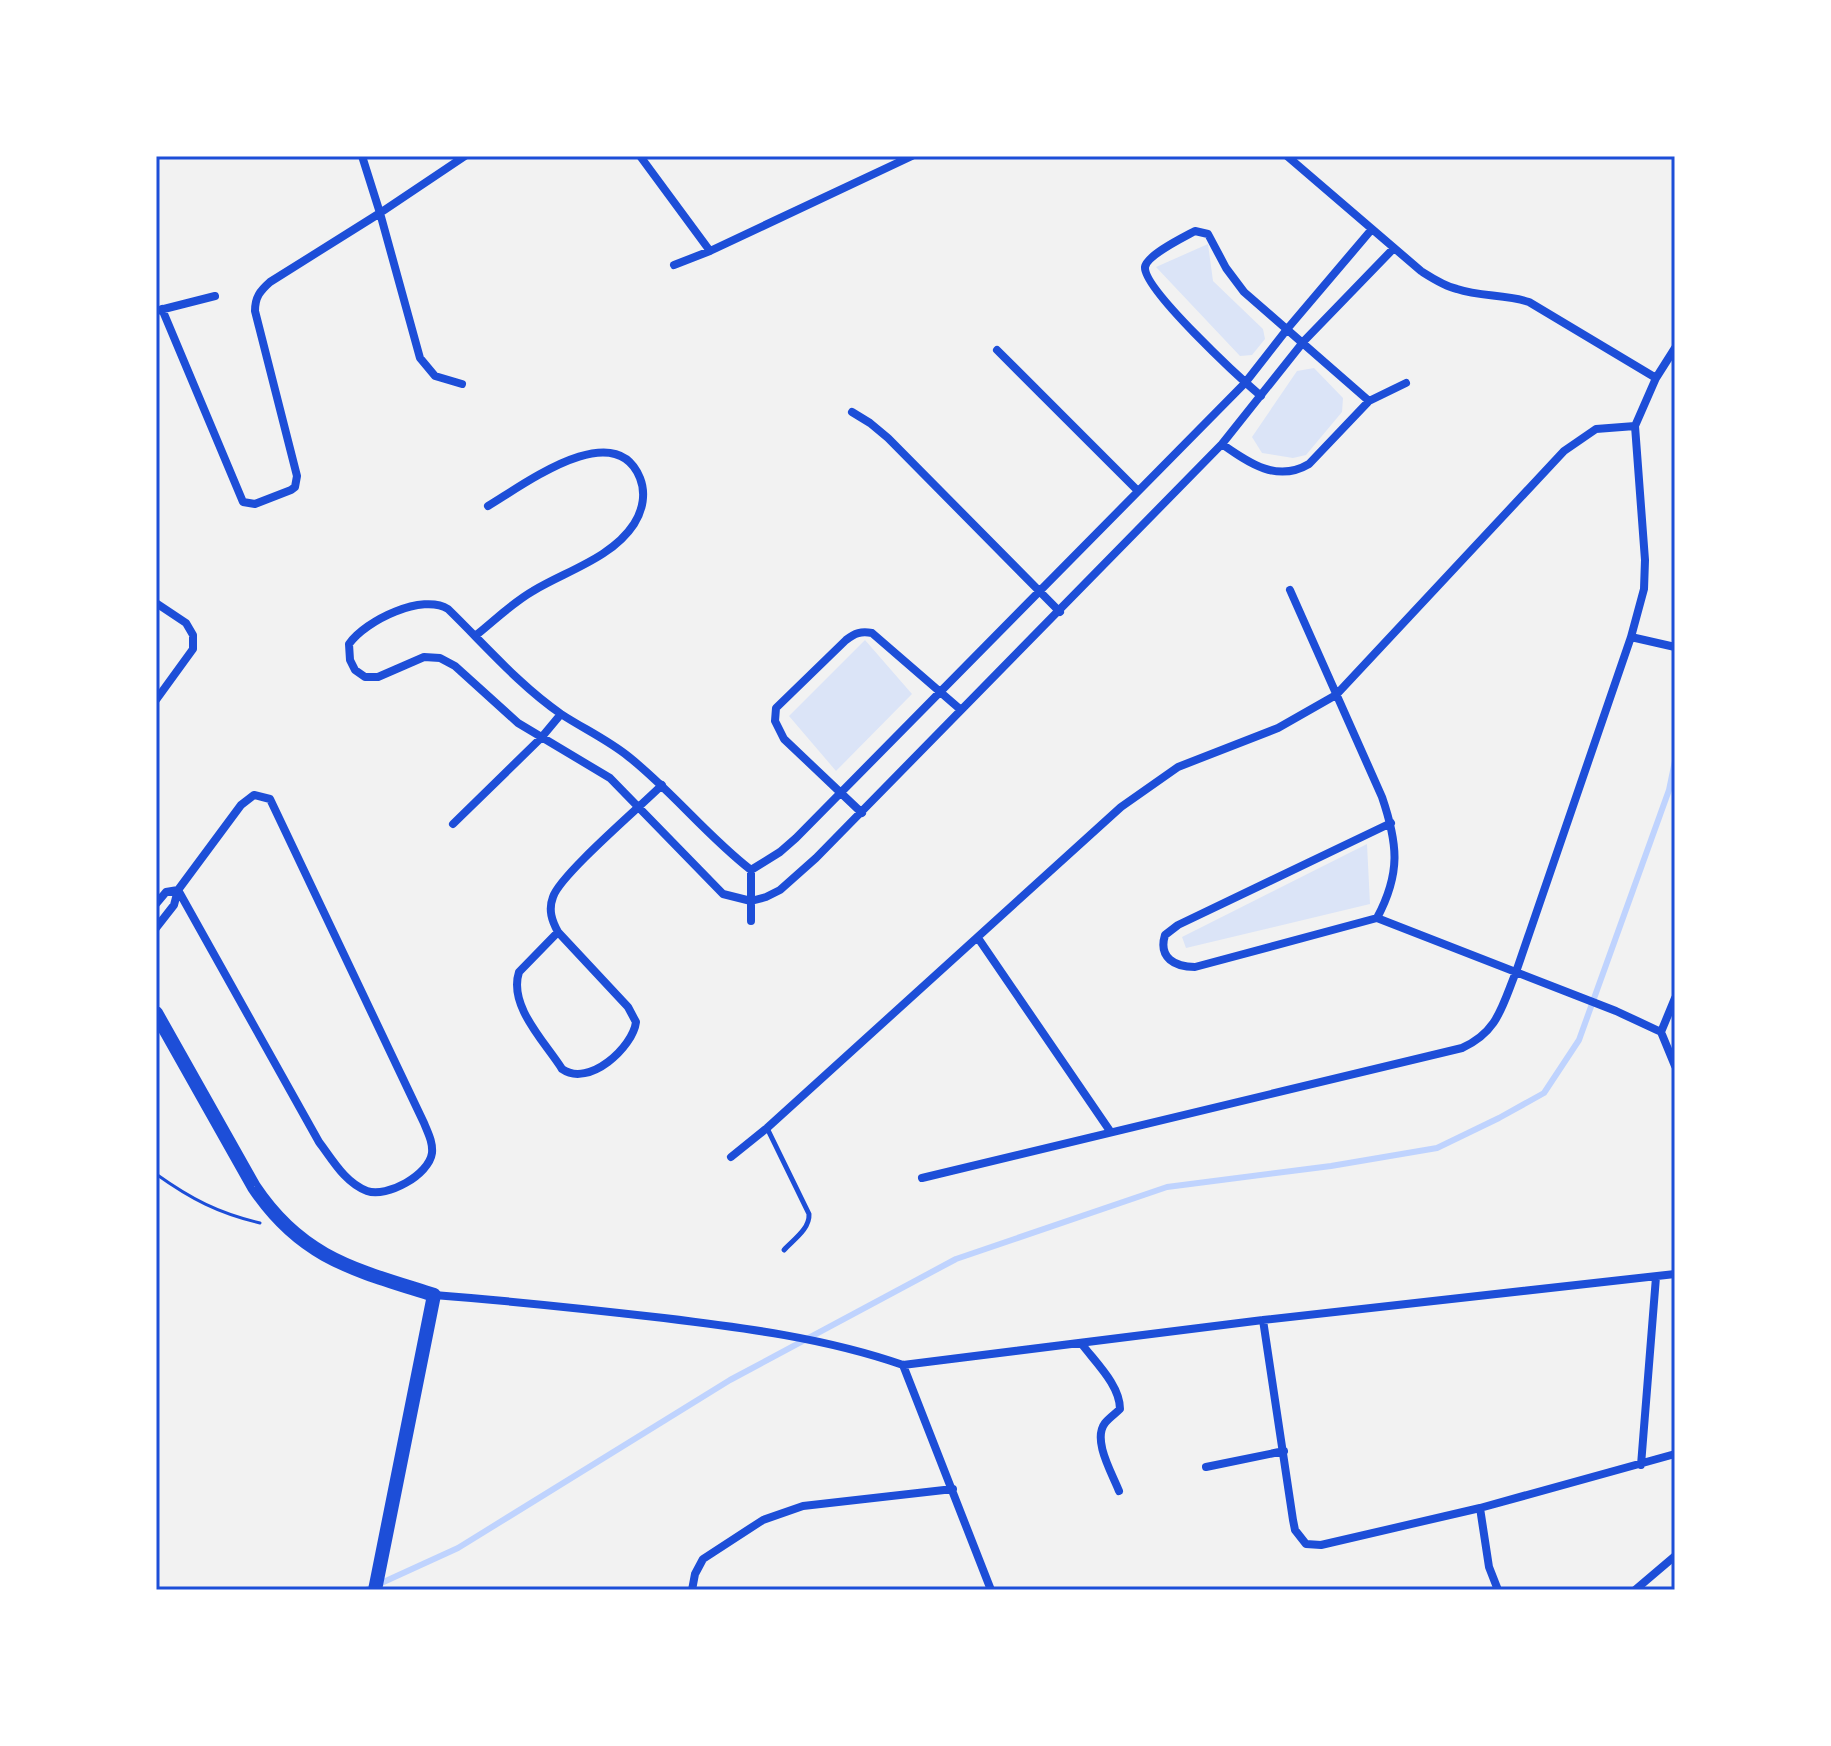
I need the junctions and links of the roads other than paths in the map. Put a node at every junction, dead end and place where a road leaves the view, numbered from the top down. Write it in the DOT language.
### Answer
graph roads {
  1 [pos="362,156"];
  2 [pos="465,156"];
  3 [pos="640,156"];
  4 [pos="912,156"];
  5 [pos="1287,156"];
  6 [pos="380,213"];
  7 [pos="1372,229"];
  8 [pos="1394,248"];
  9 [pos="710,251"];
  10 [pos="674,265"];
  11 [pos="215,296"];
  12 [pos="159,310"];
  13 [pos="1288,328"];
  14 [pos="1304,341"];
  15 [pos="1675,348"];
  16 [pos="997,350"];
  17 [pos="1672,361"];
  18 [pos="1656,378"];
  19 [pos="1245,383"];
  20 [pos="1406,383"];
  21 [pos="462,384"];
  22 [pos="1261,396"];
  23 [pos="1369,401"];
  24 [pos="852,412"];
  25 [pos="1635,426"];
  26 [pos="1222,444"];
  27 [pos="1137,490"];
  28 [pos="488,506"];
  29 [pos="1290,590"];
  30 [pos="1038,591"];
  31 [pos="156,603"];
  32 [pos="1060,612"];
  33 [pos="475,636"];
  34 [pos="1631,637"];
  35 [pos="1675,647"];
  36 [pos="940,690"];
  37 [pos="1336,695"];
  38 [pos="156,700"];
  39 [pos="961,710"];
  40 [pos="561,714"];
  41 [pos="541,738"];
  42 [pos="662,785"];
  43 [pos="840,792"];
  44 [pos="640,807"];
  45 [pos="862,813"];
  46 [pos="1391,823"];
  47 [pos="453,824"];
  48 [pos="751,870"];
  49 [pos="178,890"];
  50 [pos="751,901"];
  51 [pos="156,904"];
  52 [pos="1377,918"];
  53 [pos="751,921"];
  54 [pos="156,928"];
  55 [pos="558,932"];
  56 [pos="978,938"];
  57 [pos="1516,972"];
  58 [pos="1675,998"];
  59 [pos="156,1013"];
  60 [pos="1661,1032"];
  61 [pos="1675,1066"];
  62 [pos="767,1128"];
  63 [pos="1110,1131"];
  64 [pos="731,1157"];
  65 [pos="922,1178"];
  66 [pos="784,1250"];
  67 [pos="1675,1274"];
  68 [pos="1656,1277"];
  69 [pos="434,1295"];
  70 [pos="1263,1320"];
  71 [pos="1081,1343"];
  72 [pos="903,1365"];
  73 [pos="1284,1451"];
  74 [pos="1675,1454"];
  75 [pos="1641,1465"];
  76 [pos="1206,1467"];
  77 [pos="953,1489"];
  78 [pos="1119,1491"];
  79 [pos="1480,1508"];
  80 [pos="1675,1556"];
  81 [pos="375,1590"];
  82 [pos="692,1590"];
  83 [pos="991,1590"];
  84 [pos="1498,1590"];
  85 [pos="1635,1590"];
  1 -- 6 [label="street"];
  2 -- 6 [label="street"];
  3 -- 9 [label="street"];
  4 -- 9 [label="street"];
  5 -- 7 [label="street"];
  6 -- 12 [label="street"];
  6 -- 21 [label="street"];
  7 -- 8 [label="street"];
  7 -- 13 [label="street"];
  8 -- 14 [label="street"];
  8 -- 18 [label="street"];
  9 -- 10 [label="street"];
  11 -- 12 [label="street"];
  13 -- 14 [label="street"];
  13 -- 19 [label="street"];
  13 -- 19 [label="street"];
  14 -- 22 [label="street"];
  14 -- 23 [label="street"];
  15 -- 17 [label="street"];
  16 -- 27 [label="street"];
  17 -- 18 [label="street"];
  18 -- 25 [label="street"];
  19 -- 22 [label="street"];
  19 -- 27 [label="street"];
  20 -- 23 [label="street"];
  22 -- 26 [label="street"];
  23 -- 26 [label="street"];
  24 -- 30 [label="street"];
  25 -- 34 [label="street"];
  25 -- 37 [label="street"];
  26 -- 32 [label="street"];
  27 -- 30 [label="street"];
  28 -- 33 [label="street"];
  29 -- 37 [label="street"];
  30 -- 32 [label="street"];
  30 -- 36 [label="street"];
  31 -- 38 [label="street"];
  32 -- 39 [label="street"];
  33 -- 40 [label="street"];
  33 -- 41 [label="street"];
  34 -- 35 [label="street"];
  34 -- 57 [label="street"];
  36 -- 39 [label="street"];
  36 -- 43 [label="street"];
  36 -- 43 [label="street"];
  37 -- 46 [label="street"];
  37 -- 56 [label="street"];
  39 -- 45 [label="street"];
  40 -- 41 [label="street"];
  40 -- 42 [label="street"];
  41 -- 44 [label="street"];
  41 -- 47 [label="street"];
  42 -- 44 [label="street"];
  42 -- 48 [label="street"];
  43 -- 45 [label="street"];
  43 -- 48 [label="street"];
  44 -- 50 [label="street"];
  44 -- 55 [label="street"];
  45 -- 50 [label="street"];
  46 -- 52 [label="street"];
  46 -- 52 [label="street"];
  48 -- 50 [label="street"];
  49 -- 49 [label="street"];
  49 -- 51 [label="street"];
  49 -- 54 [label="street"];
  50 -- 53 [label="street"];
  52 -- 57 [label="street"];
  55 -- 55 [label="street"];
  56 -- 62 [label="street"];
  56 -- 63 [label="street"];
  57 -- 60 [label="street"];
  57 -- 63 [label="street"];
  58 -- 60 [label="street"];
  59 -- 69 [label="main road"];
  60 -- 61 [label="street"];
  62 -- 64 [label="street"];
  62 -- 66 [label="lane"];
  63 -- 65 [label="street"];
  67 -- 68 [label="street"];
  68 -- 70 [label="street"];
  68 -- 75 [label="street"];
  69 -- 72 [label="street"];
  69 -- 81 [label="main road"];
  70 -- 71 [label="street"];
  70 -- 73 [label="street"];
  71 -- 72 [label="street"];
  71 -- 78 [label="street"];
  72 -- 77 [label="street"];
  73 -- 76 [label="street"];
  73 -- 79 [label="street"];
  74 -- 75 [label="street"];
  75 -- 79 [label="street"];
  77 -- 82 [label="street"];
  77 -- 83 [label="street"];
  79 -- 84 [label="street"];
  80 -- 85 [label="street"];
}
